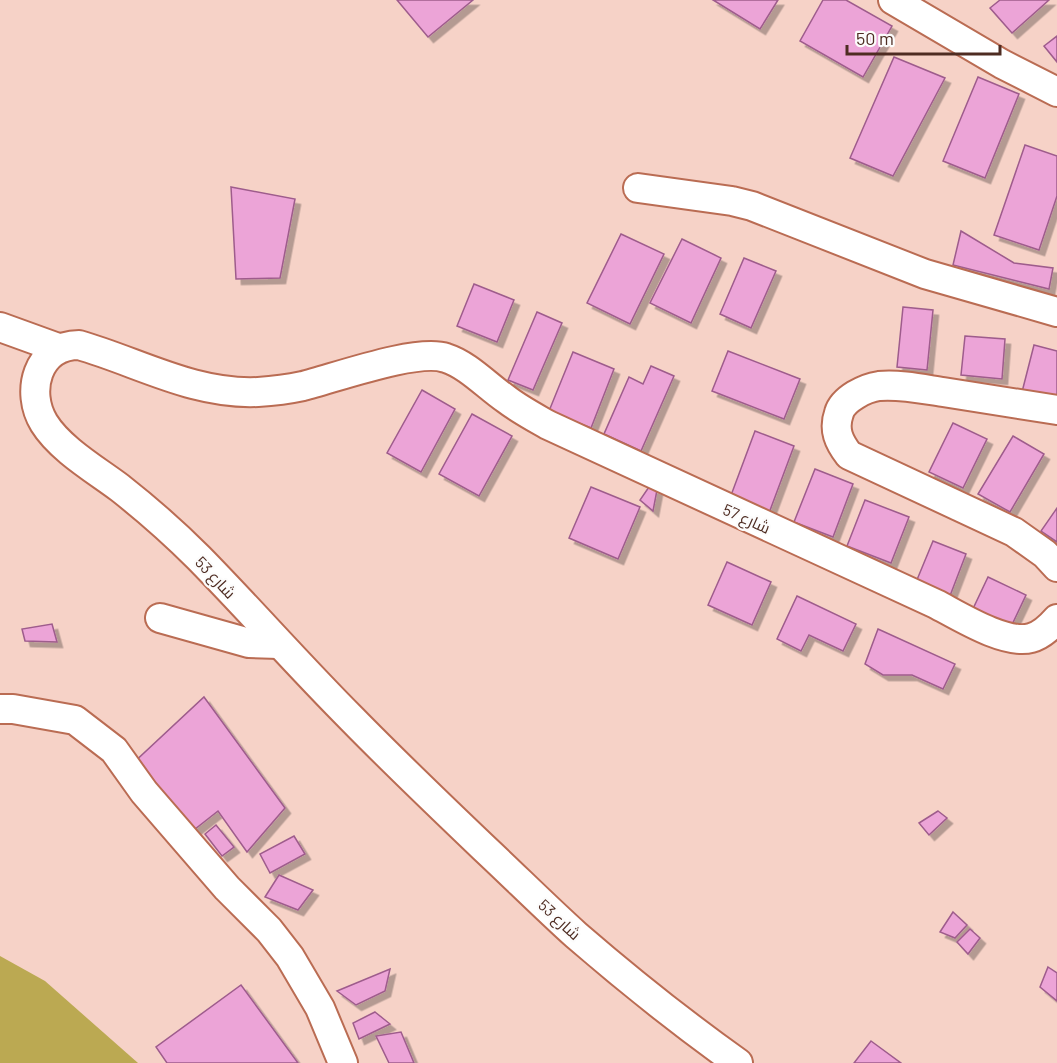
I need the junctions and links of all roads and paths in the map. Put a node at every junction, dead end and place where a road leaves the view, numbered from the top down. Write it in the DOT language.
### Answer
graph roads {
  1 [pos="893,0"];
  2 [pos="1057,92"];
  3 [pos="638,188"];
  4 [pos="1057,312"];
  5 [pos="0,327"];
  6 [pos="58,348"];
  7 [pos="1057,410"];
  8 [pos="1057,567"];
  9 [pos="160,618"];
  10 [pos="1052,633"];
  11 [pos="279,644"];
  12 [pos="0,709"];
  13 [pos="343,1063"];
  14 [pos="738,1063"];
  1 -- 2 [label="street"];
  3 -- 4 [label="street"];
  5 -- 6 [label="street"];
  6 -- 10 [label="street, شارع 57"];
  6 -- 11 [label="street, شارع 53"];
  7 -- 8 [label="street"];
  9 -- 11 [label="street"];
  11 -- 14 [label="street, شارع 53"];
  12 -- 13 [label="street"];
}
